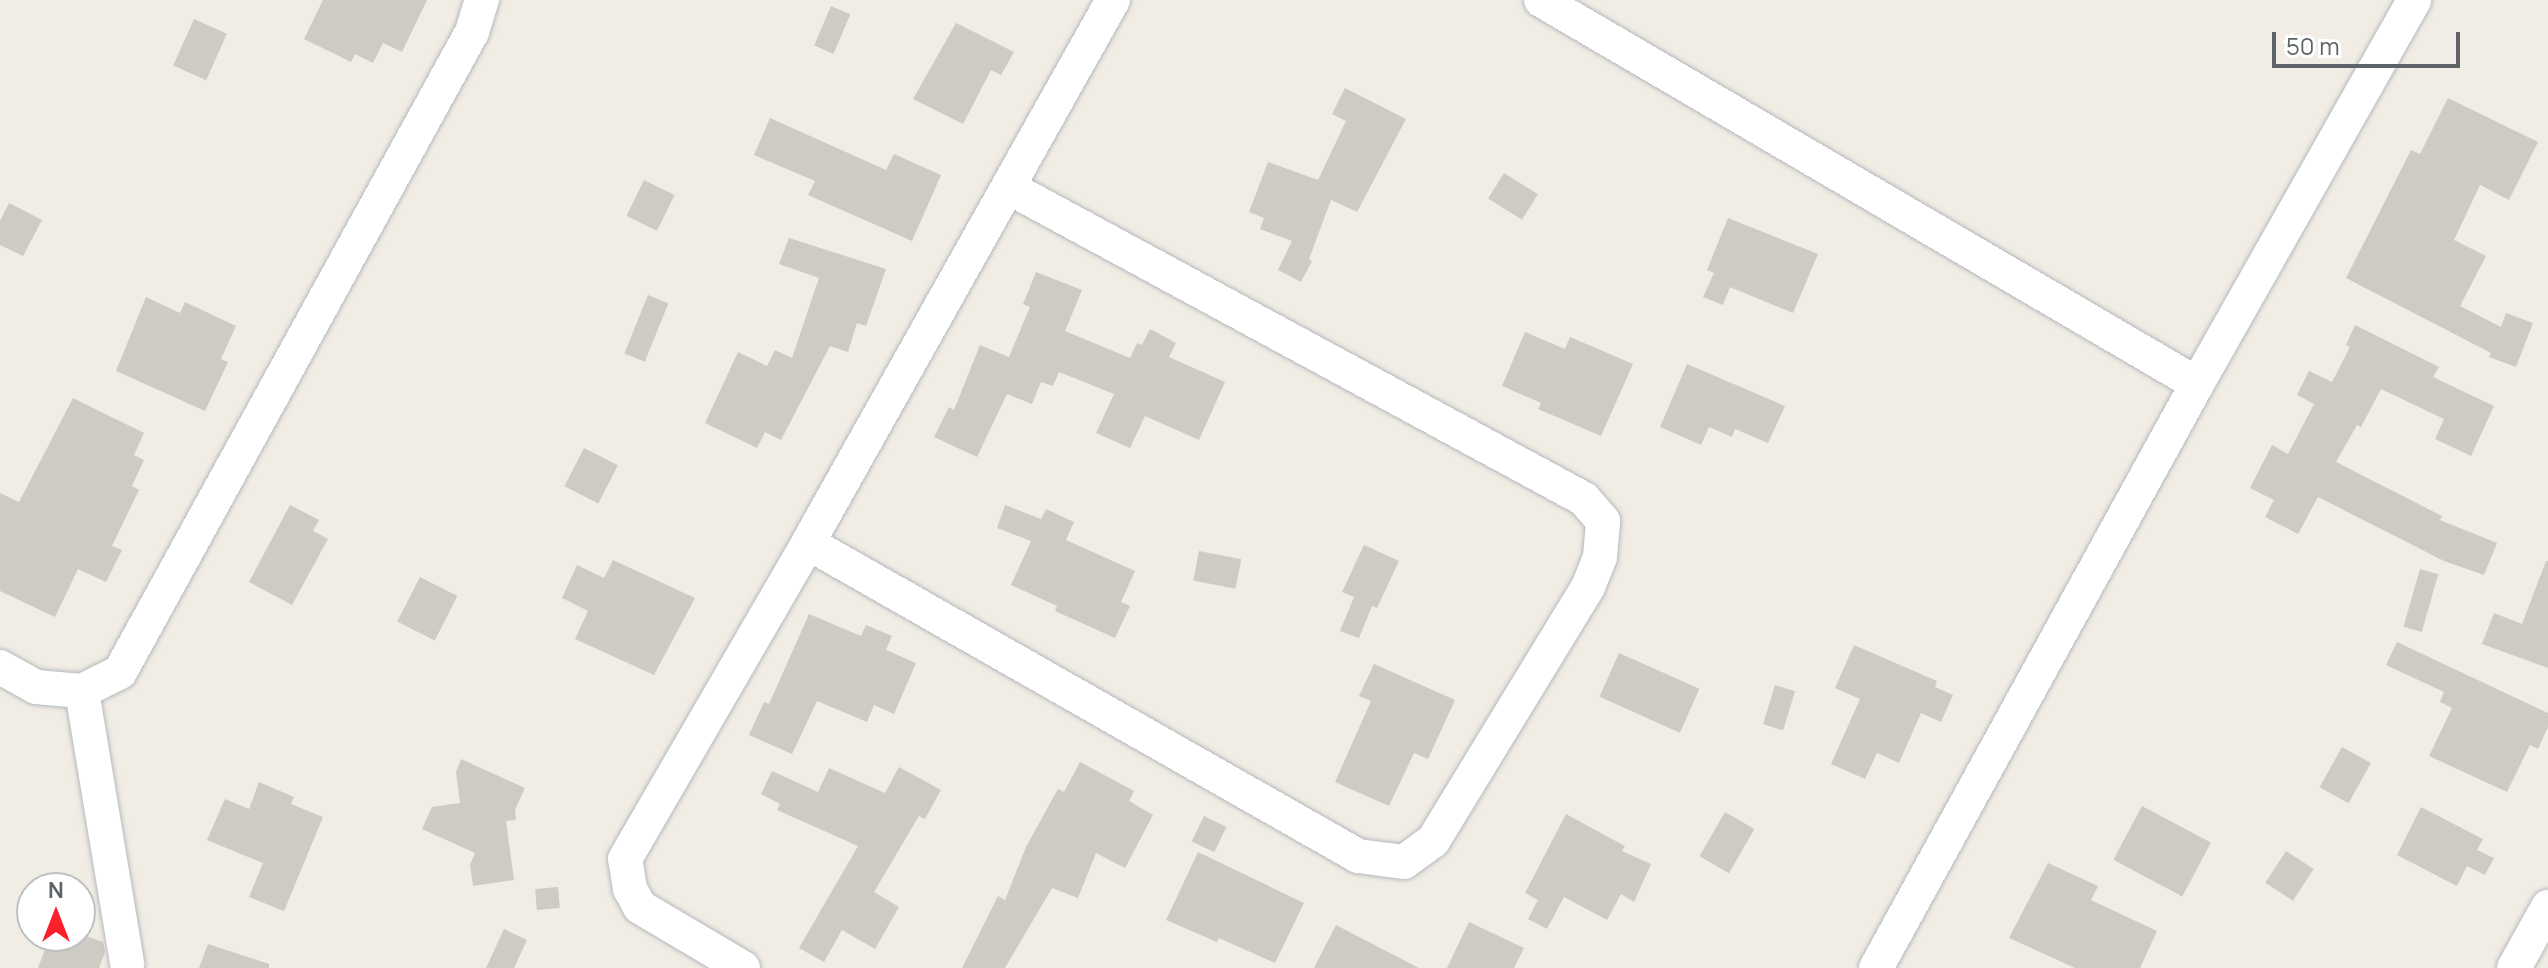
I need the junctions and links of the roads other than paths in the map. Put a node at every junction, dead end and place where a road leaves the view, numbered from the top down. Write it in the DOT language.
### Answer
graph roads {
  1 [pos="482,0"];
  2 [pos="1113,0"];
  3 [pos="1541,0"];
  4 [pos="2414,0"];
  5 [pos="1008,187"];
  6 [pos="2197,384"];
  7 [pos="808,543"];
  8 [pos="0,667"];
  9 [pos="82,691"];
  10 [pos="2548,907"];
  11 [pos="127,964"];
  12 [pos="743,968"];
  13 [pos="1876,968"];
  14 [pos="2514,968"];
  1 -- 9 [label="street"];
  2 -- 5 [label="street"];
  3 -- 6 [label="street"];
  4 -- 6 [label="street"];
  5 -- 7 [label="street"];
  5 -- 7 [label="street"];
  6 -- 13 [label="street"];
  7 -- 12 [label="street"];
  8 -- 9 [label="street"];
  9 -- 11 [label="street"];
  10 -- 14 [label="street"];
}
